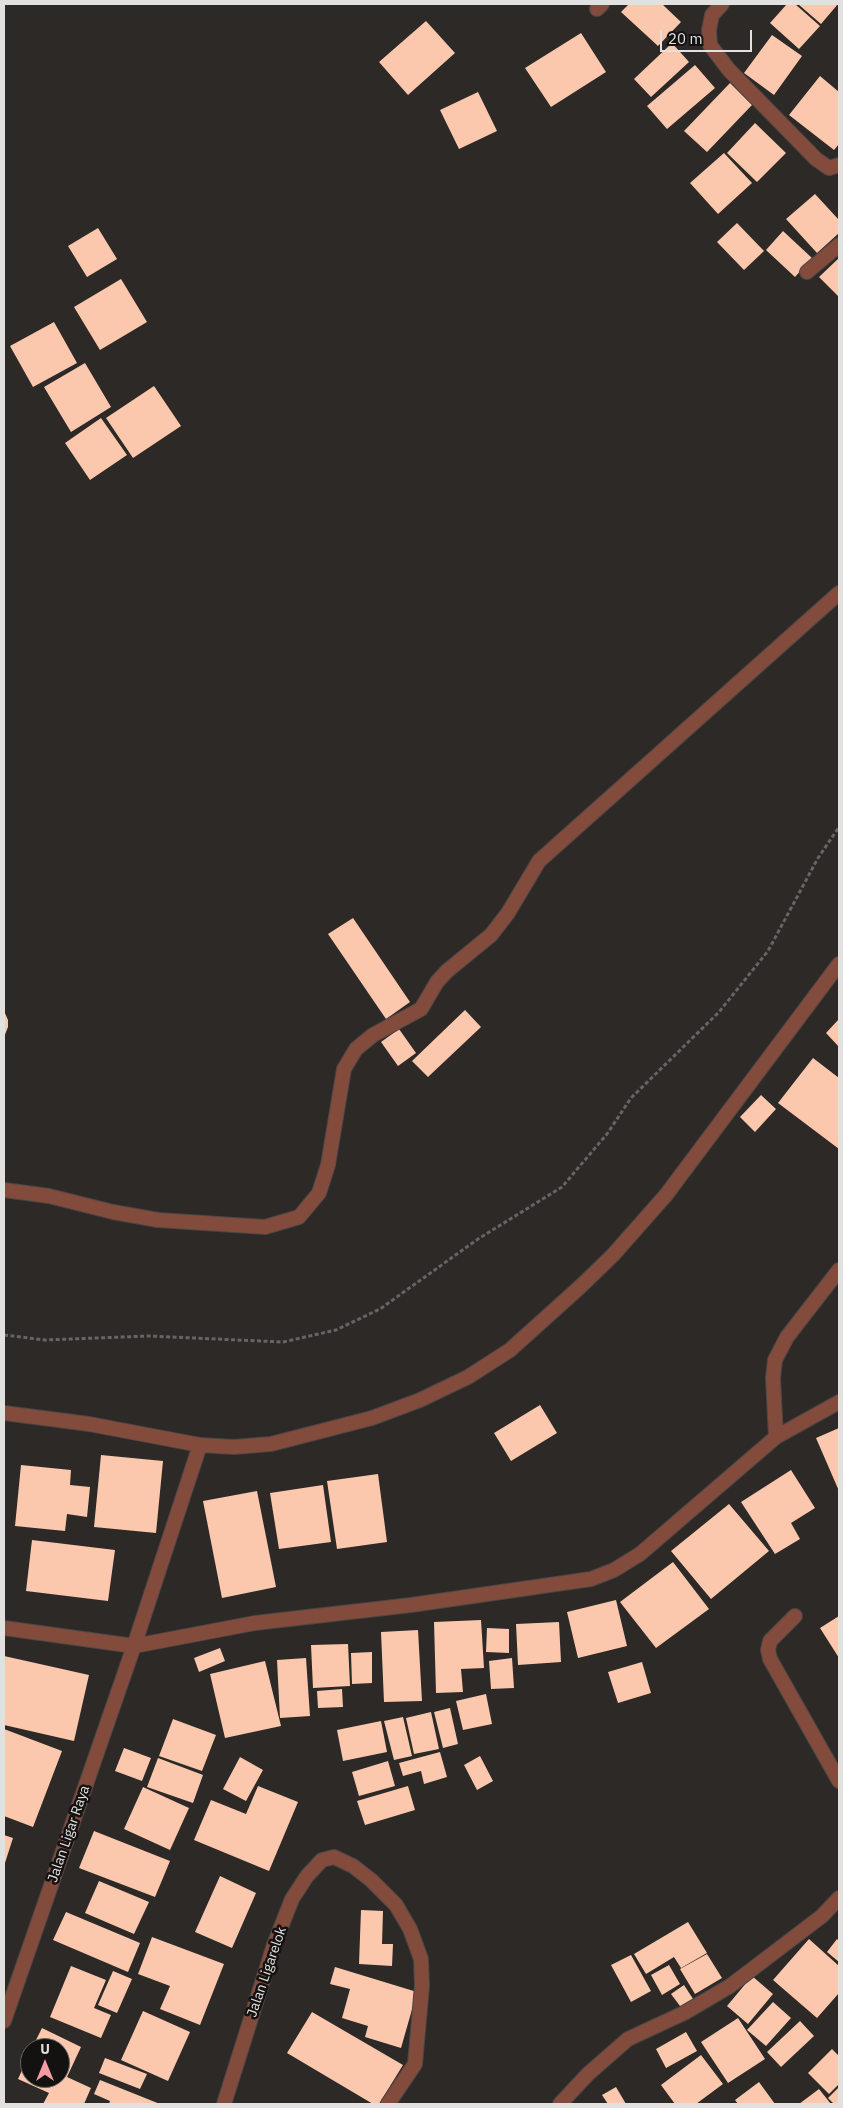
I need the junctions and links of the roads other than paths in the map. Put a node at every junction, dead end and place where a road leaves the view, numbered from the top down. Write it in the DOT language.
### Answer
graph roads {
  1 [pos="722,4"];
  2 [pos="839,165"];
  3 [pos="839,245"];
  4 [pos="807,272"];
  5 [pos="839,593"];
  6 [pos="839,964"];
  7 [pos="4,1190"];
  8 [pos="839,1270"];
  9 [pos="839,1402"];
  10 [pos="4,1413"];
  11 [pos="776,1437"];
  12 [pos="200,1445"];
  13 [pos="795,1616"];
  14 [pos="4,1628"];
  15 [pos="134,1646"];
  16 [pos="839,1781"];
  17 [pos="839,1898"];
  18 [pos="4,2021"];
  19 [pos="224,2104"];
  20 [pos="388,2104"];
  21 [pos="560,2104"];
  1 -- 2 [label="street"];
  3 -- 4 [label="street"];
  5 -- 7 [label="street"];
  6 -- 12 [label="street"];
  8 -- 11 [label="street"];
  9 -- 11 [label="street"];
  10 -- 12 [label="street"];
  11 -- 15 [label="street"];
  12 -- 15 [label="street, Jalan Ligar Raya"];
  13 -- 16 [label="street"];
  14 -- 15 [label="street"];
  15 -- 18 [label="street, Jalan Ligar Raya"];
  17 -- 21 [label="street"];
  19 -- 20 [label="street, Jalan Ligarelok"];
}
